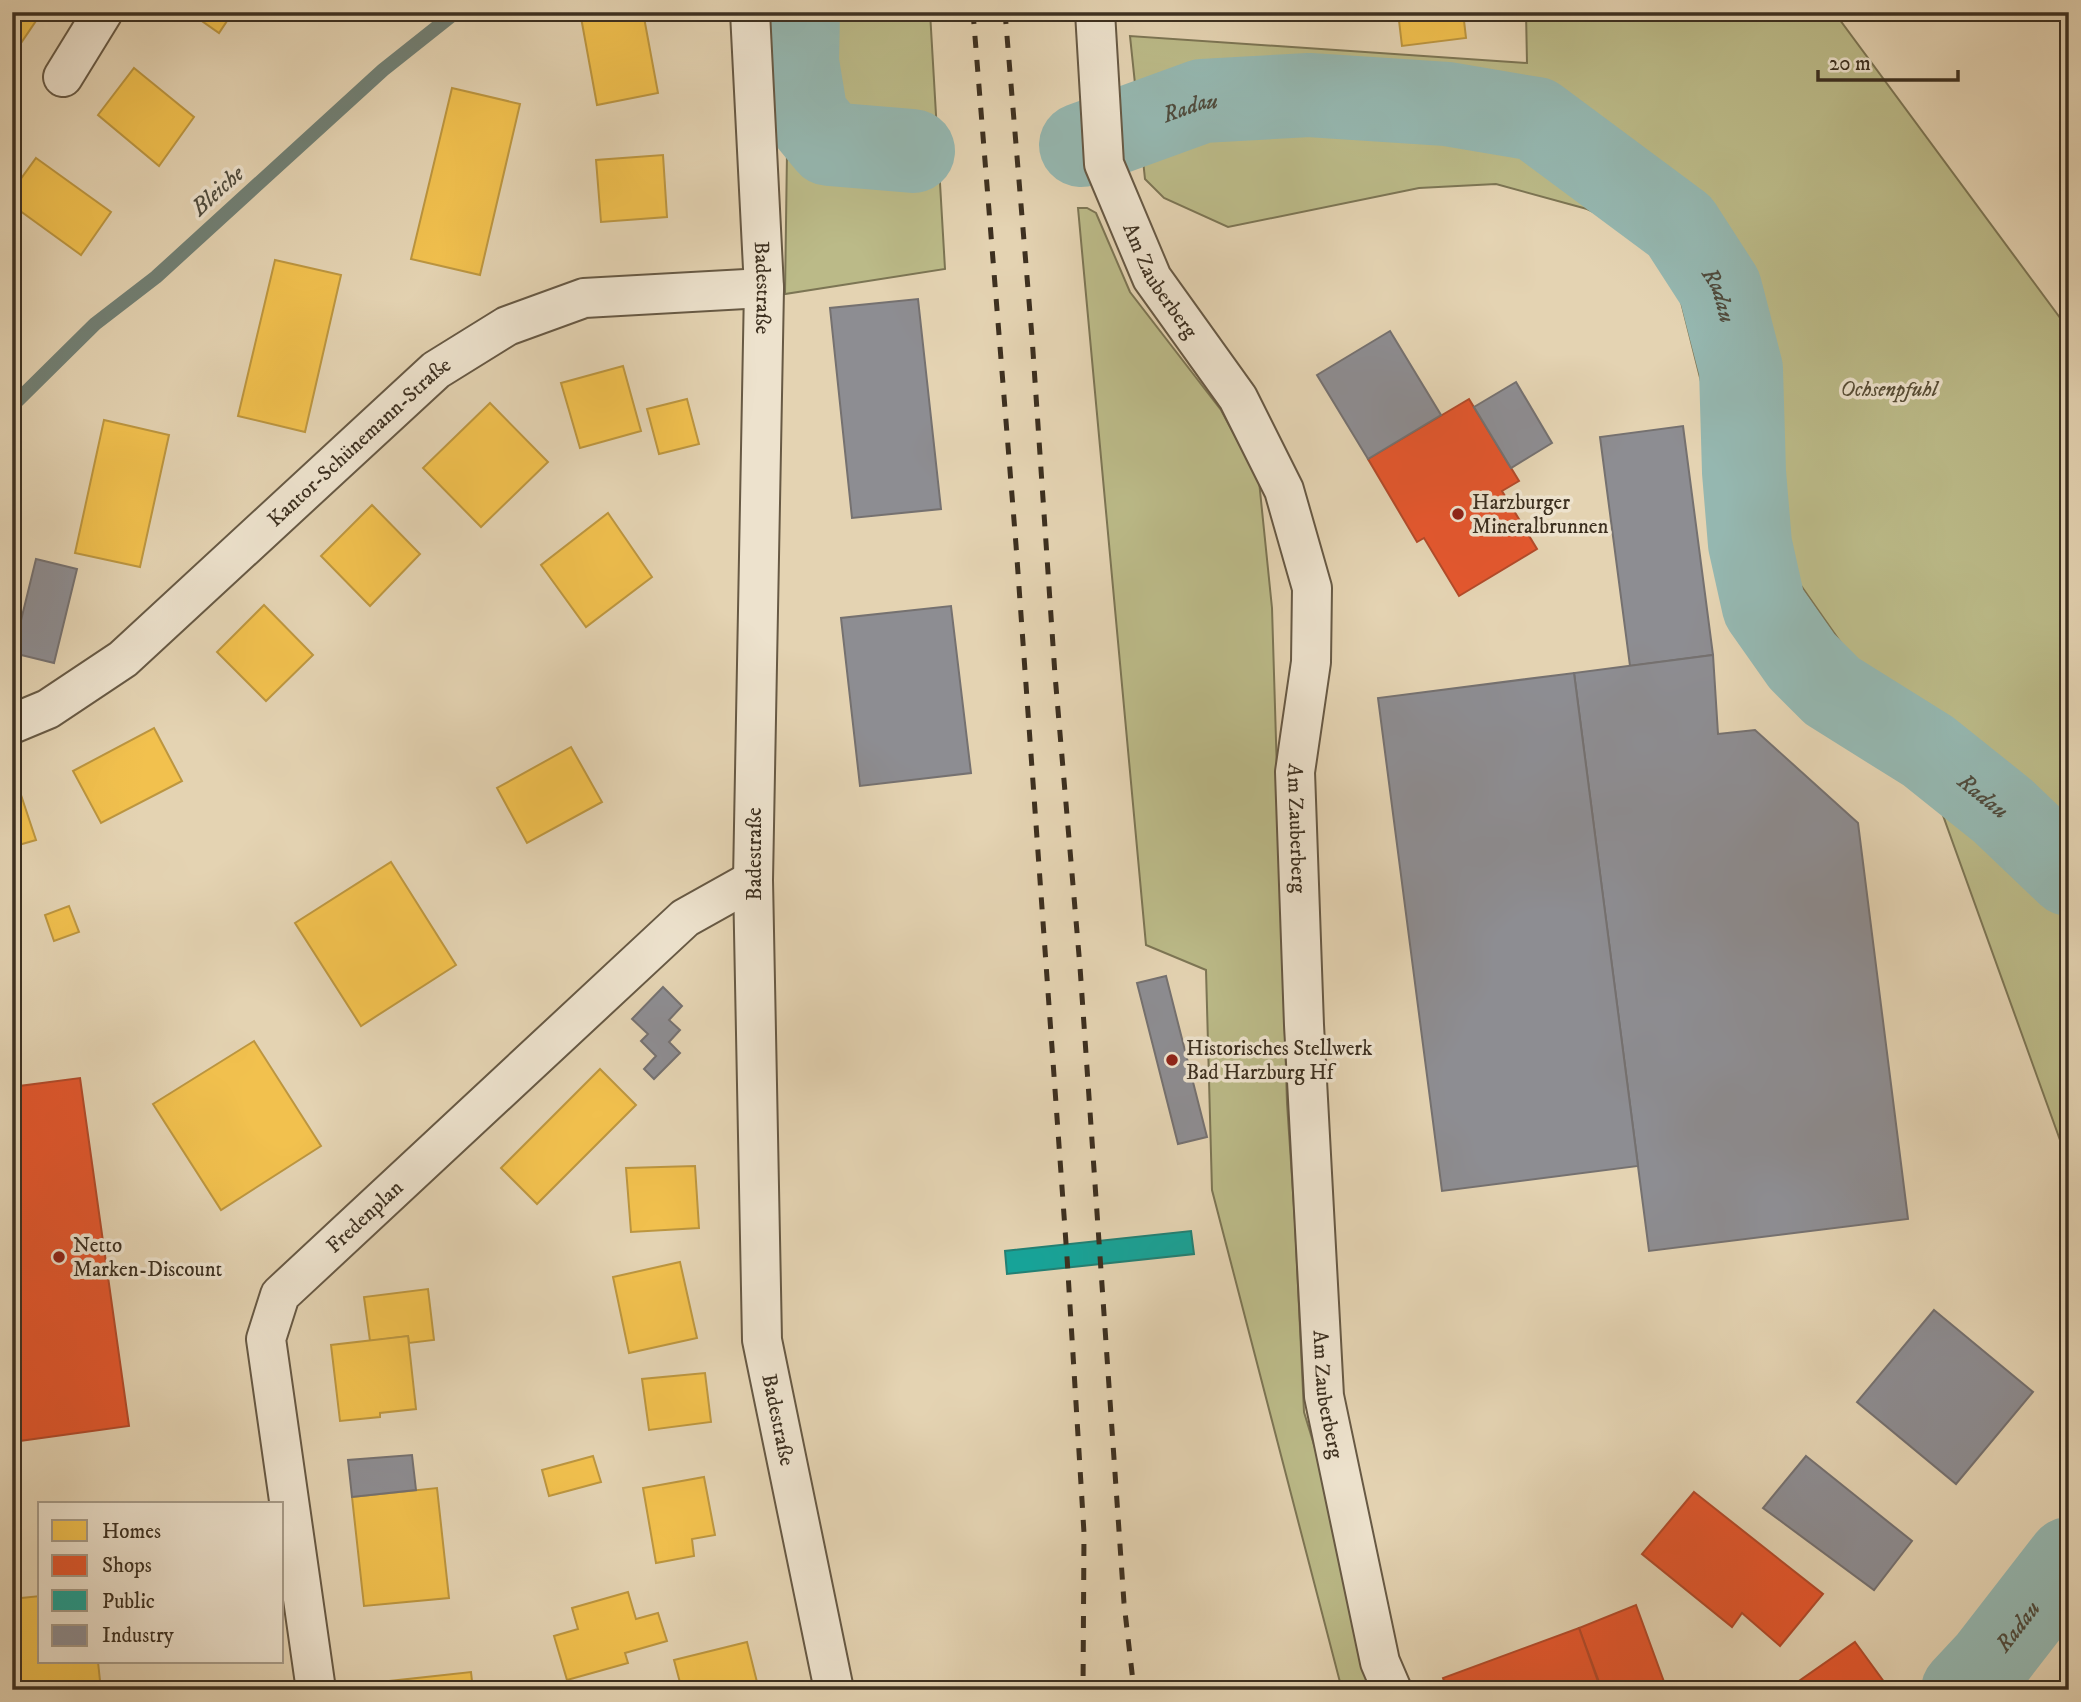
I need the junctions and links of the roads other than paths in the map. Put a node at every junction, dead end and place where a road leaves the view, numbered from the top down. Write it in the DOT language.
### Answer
graph roads {
  1 [pos="103,12"];
  2 [pos="750,12"];
  3 [pos="1095,12"];
  4 [pos="63,77"];
  5 [pos="764,288"];
  6 [pos="12,724"];
  7 [pos="753,880"];
  8 [pos="316,1690"];
  9 [pos="834,1690"];
  10 [pos="1392,1690"];
  1 -- 4 [label="street"];
  2 -- 5 [label="street, Badestraße"];
  3 -- 10 [label="street, Am Zauberberg"];
  5 -- 6 [label="street, Kantor-Schünemann-Straße"];
  5 -- 7 [label="street, Badestraße"];
  7 -- 8 [label="street, Fredenplan"];
  7 -- 9 [label="street, Badestraße"];
}
